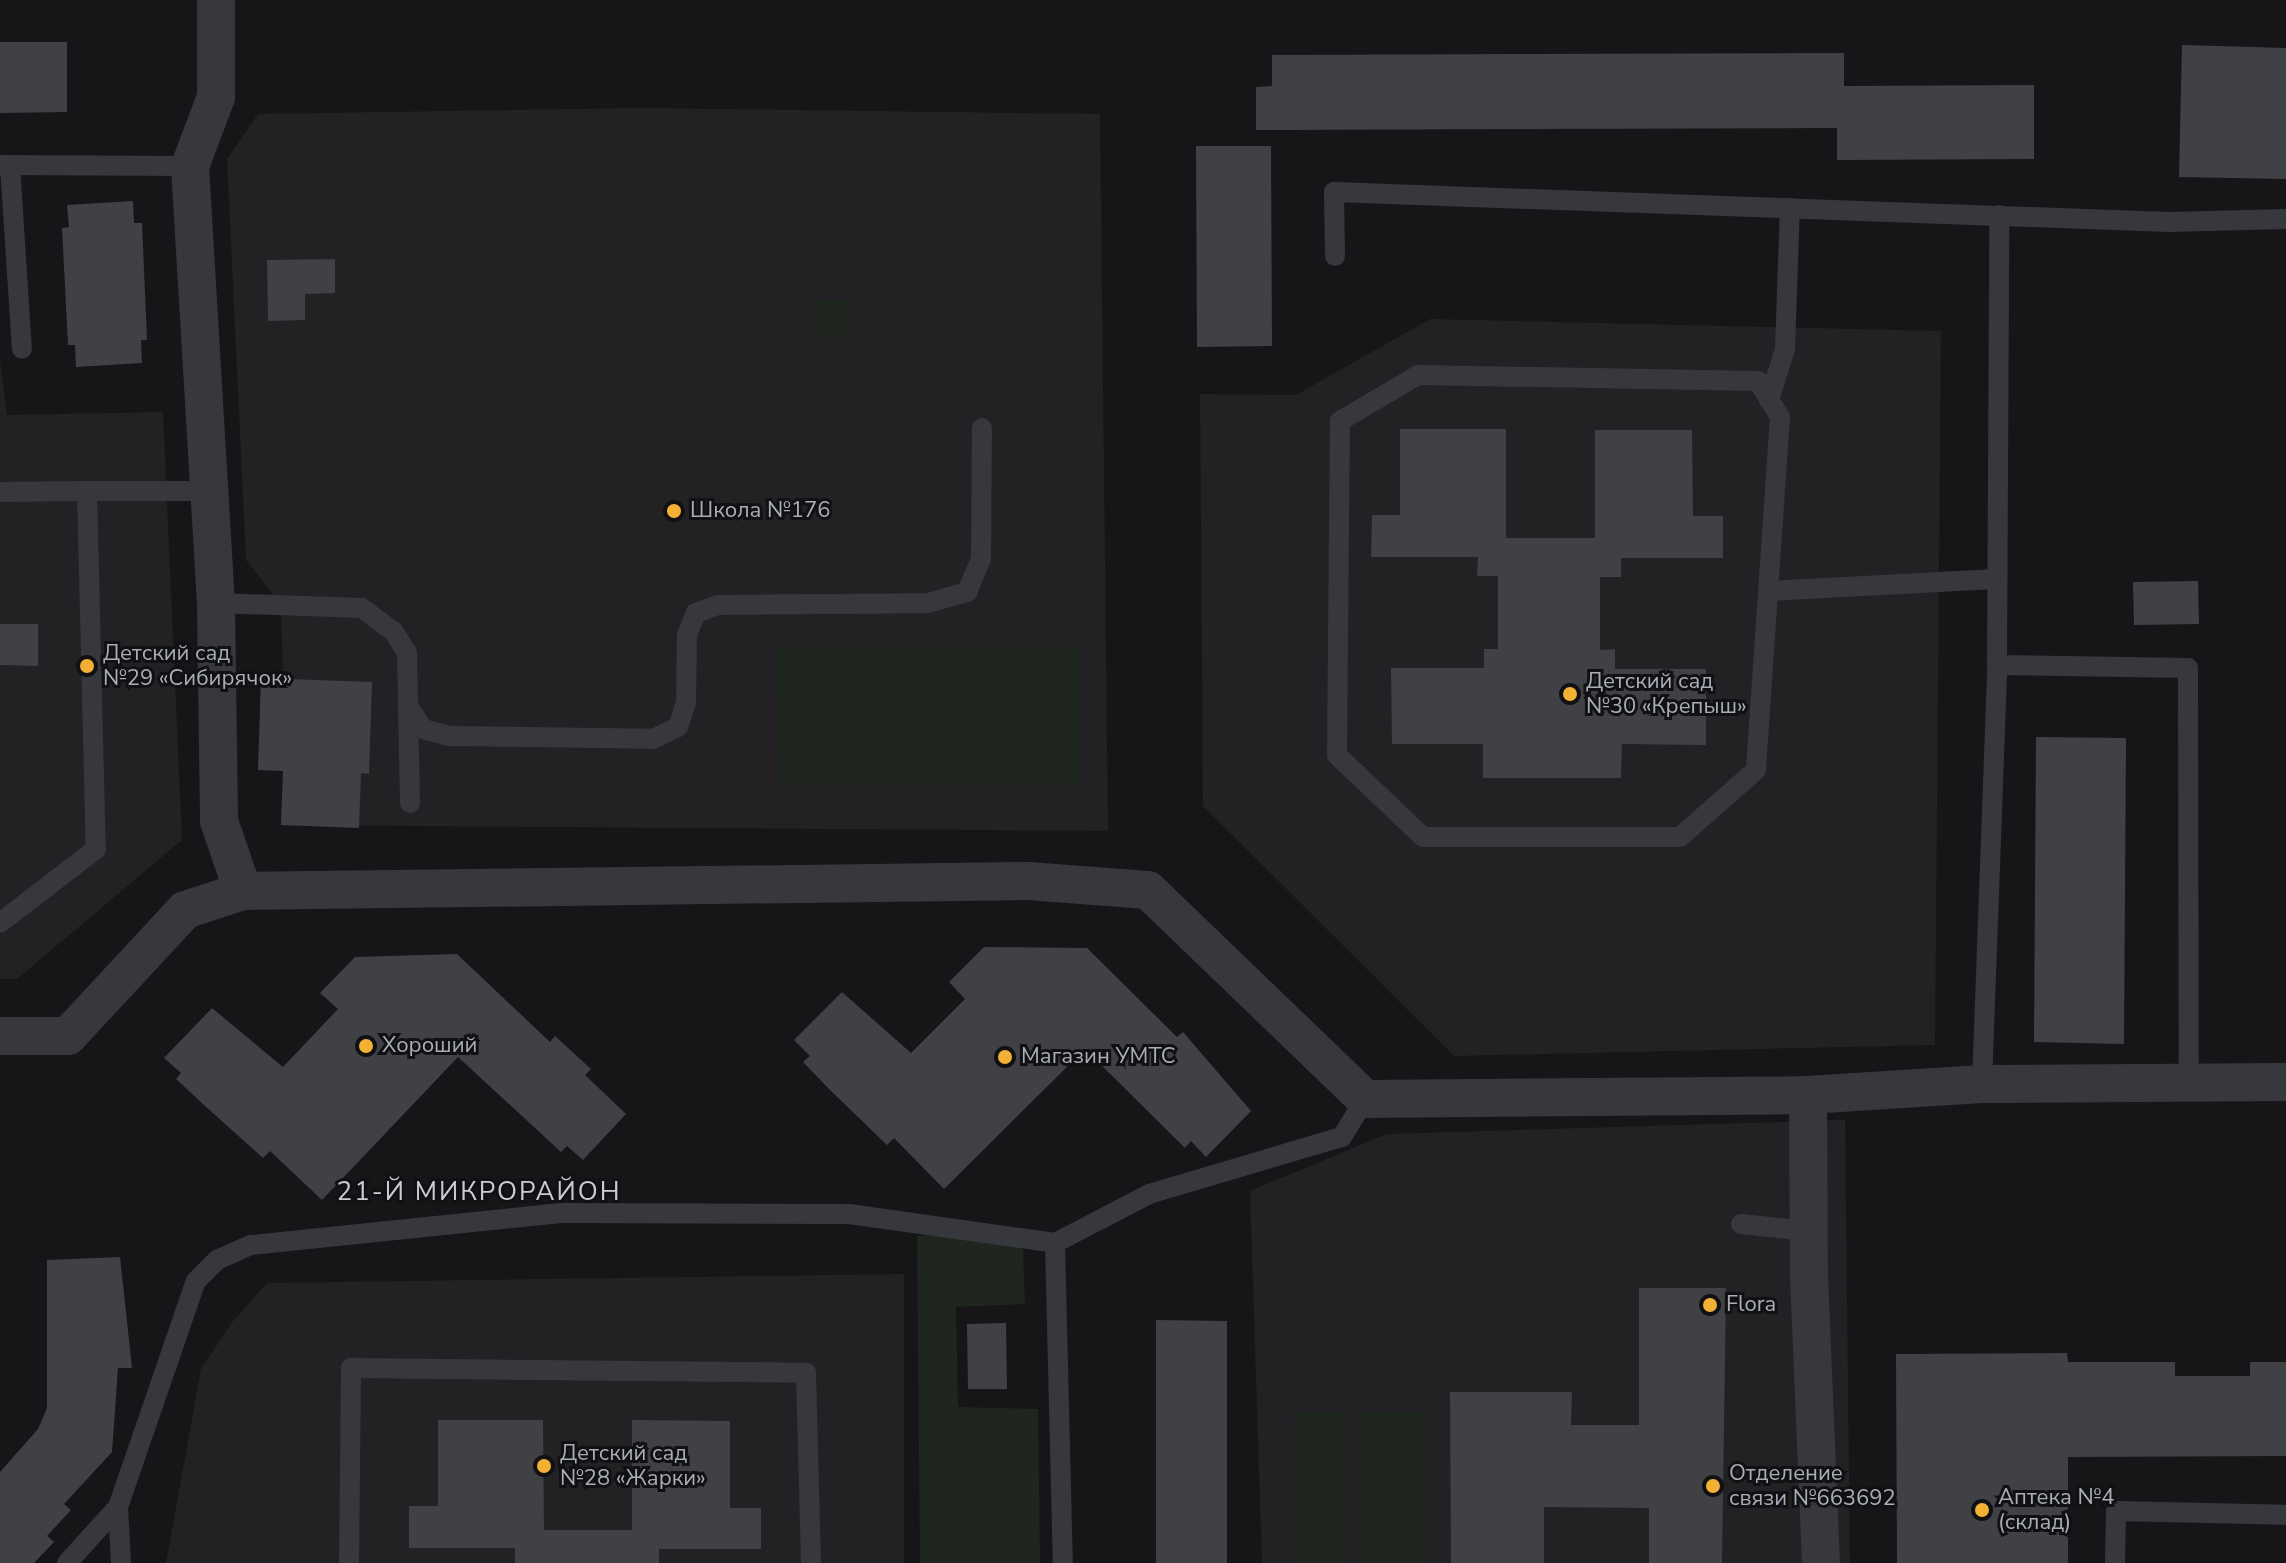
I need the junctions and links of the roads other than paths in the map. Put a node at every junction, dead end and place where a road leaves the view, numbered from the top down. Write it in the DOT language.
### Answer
graph roads {
  1 [pos="216,0"];
  2 [pos="5,165"];
  3 [pos="190,166"];
  4 [pos="1790,208"];
  5 [pos="1999,215"];
  6 [pos="2286,219"];
  7 [pos="1335,256"];
  8 [pos="22,349"];
  9 [pos="1769,400"];
  10 [pos="982,428"];
  11 [pos="87,491"];
  12 [pos="211,491"];
  13 [pos="0,492"];
  14 [pos="1996,579"];
  15 [pos="1768,591"];
  16 [pos="216,603"];
  17 [pos="1997,665"];
  18 [pos="408,706"];
  19 [pos="410,803"];
  20 [pos="243,891"];
  21 [pos="0,923"];
  22 [pos="0,1036"];
  23 [pos="2189,1082"];
  24 [pos="2286,1082"];
  25 [pos="1982,1084"];
  26 [pos="1808,1095"];
  27 [pos="1365,1099"];
  28 [pos="1741,1224"];
  29 [pos="1808,1231"];
  30 [pos="1055,1243"];
  31 [pos="118,1507"];
  32 [pos="2286,1515"];
  33 [pos="67,1563"];
  34 [pos="121,1563"];
  35 [pos="349,1563"];
  36 [pos="811,1563"];
  37 [pos="1063,1563"];
  38 [pos="1821,1563"];
  39 [pos="2115,1563"];
  1 -- 3 [label="street"];
  2 -- 3 [label="lane"];
  2 -- 8 [label="lane"];
  3 -- 12 [label="street"];
  4 -- 5 [label="lane"];
  4 -- 7 [label="lane"];
  4 -- 9 [label="lane"];
  5 -- 6 [label="lane"];
  5 -- 14 [label="lane"];
  9 -- 15 [label="lane"];
  9 -- 15 [label="lane"];
  10 -- 18 [label="lane"];
  11 -- 12 [label="lane"];
  11 -- 13 [label="lane"];
  11 -- 21 [label="lane"];
  12 -- 16 [label="street"];
  14 -- 15 [label="lane"];
  14 -- 17 [label="lane"];
  16 -- 18 [label="lane"];
  16 -- 20 [label="street"];
  17 -- 23 [label="lane"];
  17 -- 25 [label="lane"];
  18 -- 19 [label="lane"];
  20 -- 22 [label="street"];
  20 -- 27 [label="street"];
  23 -- 24 [label="street"];
  23 -- 25 [label="street"];
  25 -- 26 [label="street"];
  26 -- 27 [label="street"];
  26 -- 29 [label="street"];
  27 -- 30 [label="lane"];
  28 -- 29 [label="lane"];
  29 -- 38 [label="street"];
  30 -- 31 [label="lane"];
  30 -- 37 [label="lane"];
  31 -- 33 [label="lane"];
  31 -- 34 [label="lane"];
  32 -- 39 [label="lane"];
  35 -- 36 [label="lane"];
}
